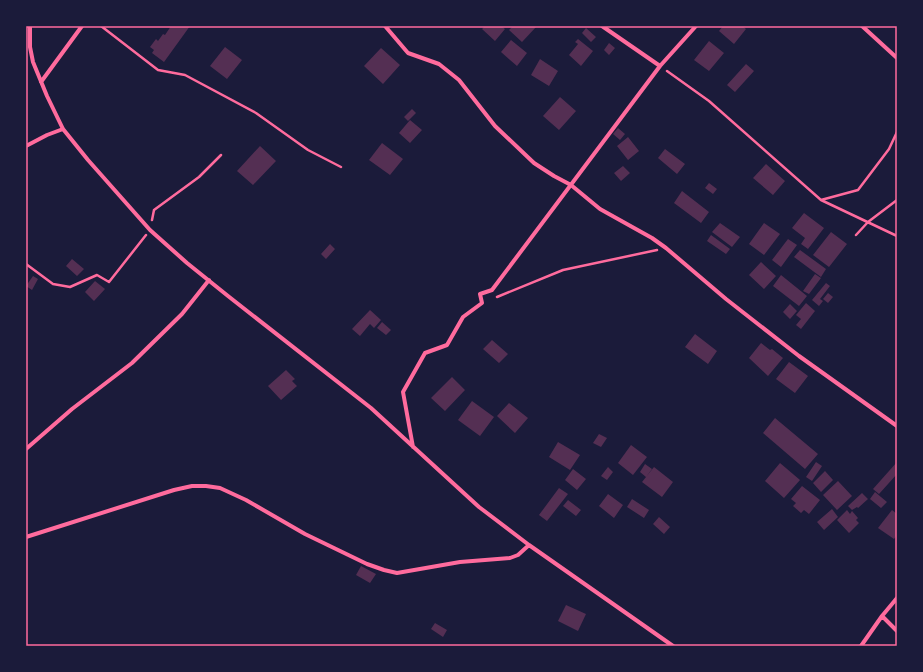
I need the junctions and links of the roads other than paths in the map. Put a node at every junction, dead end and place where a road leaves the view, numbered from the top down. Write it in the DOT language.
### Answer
graph roads {
  1 [pos="30,26"];
  2 [pos="82,26"];
  3 [pos="385,26"];
  4 [pos="602,26"];
  5 [pos="696,26"];
  6 [pos="862,26"];
  7 [pos="897,58"];
  8 [pos="660,66"];
  9 [pos="42,82"];
  10 [pos="63,129"];
  11 [pos="26,146"];
  12 [pos="571,185"];
  13 [pos="209,280"];
  14 [pos="897,426"];
  15 [pos="413,447"];
  16 [pos="26,449"];
  17 [pos="26,537"];
  18 [pos="529,545"];
  19 [pos="897,598"];
  20 [pos="882,616"];
  21 [pos="897,631"];
  22 [pos="673,646"];
  23 [pos="861,646"];
  1 -- 9 [label="street"];
  2 -- 9 [label="street"];
  3 -- 12 [label="street"];
  4 -- 8 [label="street"];
  5 -- 8 [label="street"];
  6 -- 7 [label="street"];
  8 -- 12 [label="street"];
  9 -- 10 [label="street"];
  10 -- 11 [label="street"];
  10 -- 13 [label="street"];
  12 -- 14 [label="street"];
  12 -- 15 [label="street"];
  13 -- 15 [label="street"];
  13 -- 16 [label="street"];
  15 -- 18 [label="street"];
  17 -- 18 [label="street"];
  18 -- 22 [label="street"];
  19 -- 20 [label="street"];
  20 -- 21 [label="street"];
  20 -- 23 [label="street"];
}
